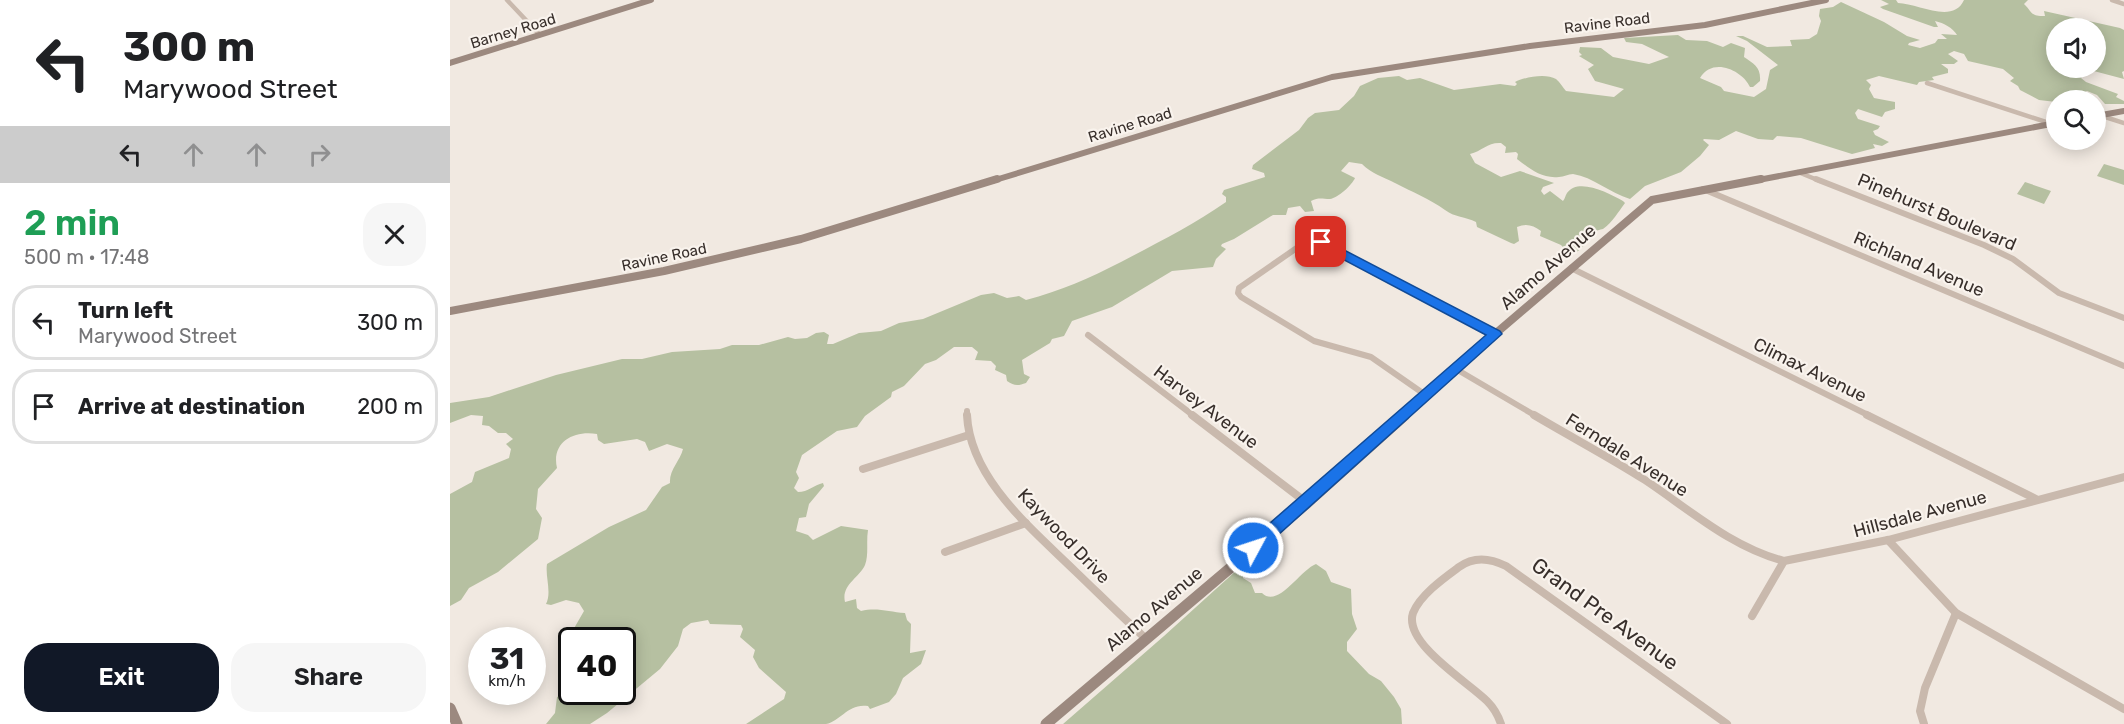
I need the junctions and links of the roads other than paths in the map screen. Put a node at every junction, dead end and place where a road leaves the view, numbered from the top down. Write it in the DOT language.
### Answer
graph roads {
  1 [pos="507,0"];
  2 [pos="651,0"];
  3 [pos="1826,0"];
  4 [pos="2112,0"];
  5 [pos="2124,4"];
  6 [pos="540,35"];
  7 [pos="450,63"];
  8 [pos="1927,83"];
  9 [pos="2124,111"];
  10 [pos="2106,114"];
  11 [pos="2106,118"];
  12 [pos="2046,121"];
  13 [pos="2124,123"];
  14 [pos="2046,126"];
  15 [pos="1798,172"];
  16 [pos="1703,189"];
  17 [pos="1313,242"];
  18 [pos="1571,268"];
  19 [pos="1238,293"];
  20 [pos="450,311"];
  21 [pos="2124,318"];
  22 [pos="1496,334"];
  23 [pos="1088,335"];
  24 [pos="2124,366"];
  25 [pos="1456,369"];
  26 [pos="1427,396"];
  27 [pos="967,411"];
  28 [pos="969,435"];
  29 [pos="862,469"];
  30 [pos="2124,477"];
  31 [pos="2036,499"];
  32 [pos="1307,503"];
  33 [pos="1026,523"];
  34 [pos="1888,540"];
  35 [pos="945,552"];
  36 [pos="1784,561"];
  37 [pos="1956,613"];
  38 [pos="1752,616"];
  39 [pos="1145,638"];
  40 [pos="450,708"];
  41 [pos="2124,709"];
  42 [pos="457,724"];
  43 [pos="1046,724"];
  44 [pos="1501,724"];
  45 [pos="1727,724"];
  46 [pos="1924,724"];
  1 -- 6 [label="street"];
  2 -- 6 [label="street, Barney Road"];
  3 -- 20 [label="street, Ravine Road"];
  4 -- 5 [label="street"];
  6 -- 7 [label="street, Barney Road"];
  8 -- 12 [label="street"];
  9 -- 10 [label="street"];
  11 -- 13 [label="street"];
  14 -- 15 [label="street, Alamo Avenue"];
  15 -- 16 [label="street, Alamo Avenue"];
  15 -- 21 [label="street, Pinehurst Boulevard"];
  16 -- 18 [label="street, Alamo Avenue"];
  16 -- 24 [label="street, Richland Avenue"];
  17 -- 19 [label="street"];
  17 -- 22 [label="street"];
  18 -- 22 [label="street, Alamo Avenue"];
  18 -- 31 [label="street, Climax Avenue"];
  19 -- 26 [label="street"];
  22 -- 25 [label="street, Alamo Avenue"];
  23 -- 32 [label="street, Harvey Avenue"];
  25 -- 26 [label="street, Alamo Avenue"];
  25 -- 36 [label="street, Ferndale Avenue"];
  26 -- 32 [label="street, Alamo Avenue"];
  27 -- 28 [label="street, Kaywood Drive"];
  28 -- 29 [label="street"];
  28 -- 33 [label="street, Kaywood Drive"];
  30 -- 31 [label="street, Hillsdale Avenue"];
  31 -- 34 [label="street, Hillsdale Avenue"];
  32 -- 39 [label="street, Alamo Avenue"];
  33 -- 35 [label="street"];
  33 -- 39 [label="street, Kaywood Drive"];
  34 -- 36 [label="street, Hillsdale Avenue"];
  34 -- 37 [label="street"];
  36 -- 38 [label="street"];
  37 -- 41 [label="street"];
  37 -- 46 [label="street"];
  39 -- 43 [label="street, Alamo Avenue"];
  40 -- 42 [label="street"];
  44 -- 45 [label="street, Grand Pre Avenue"];
}
